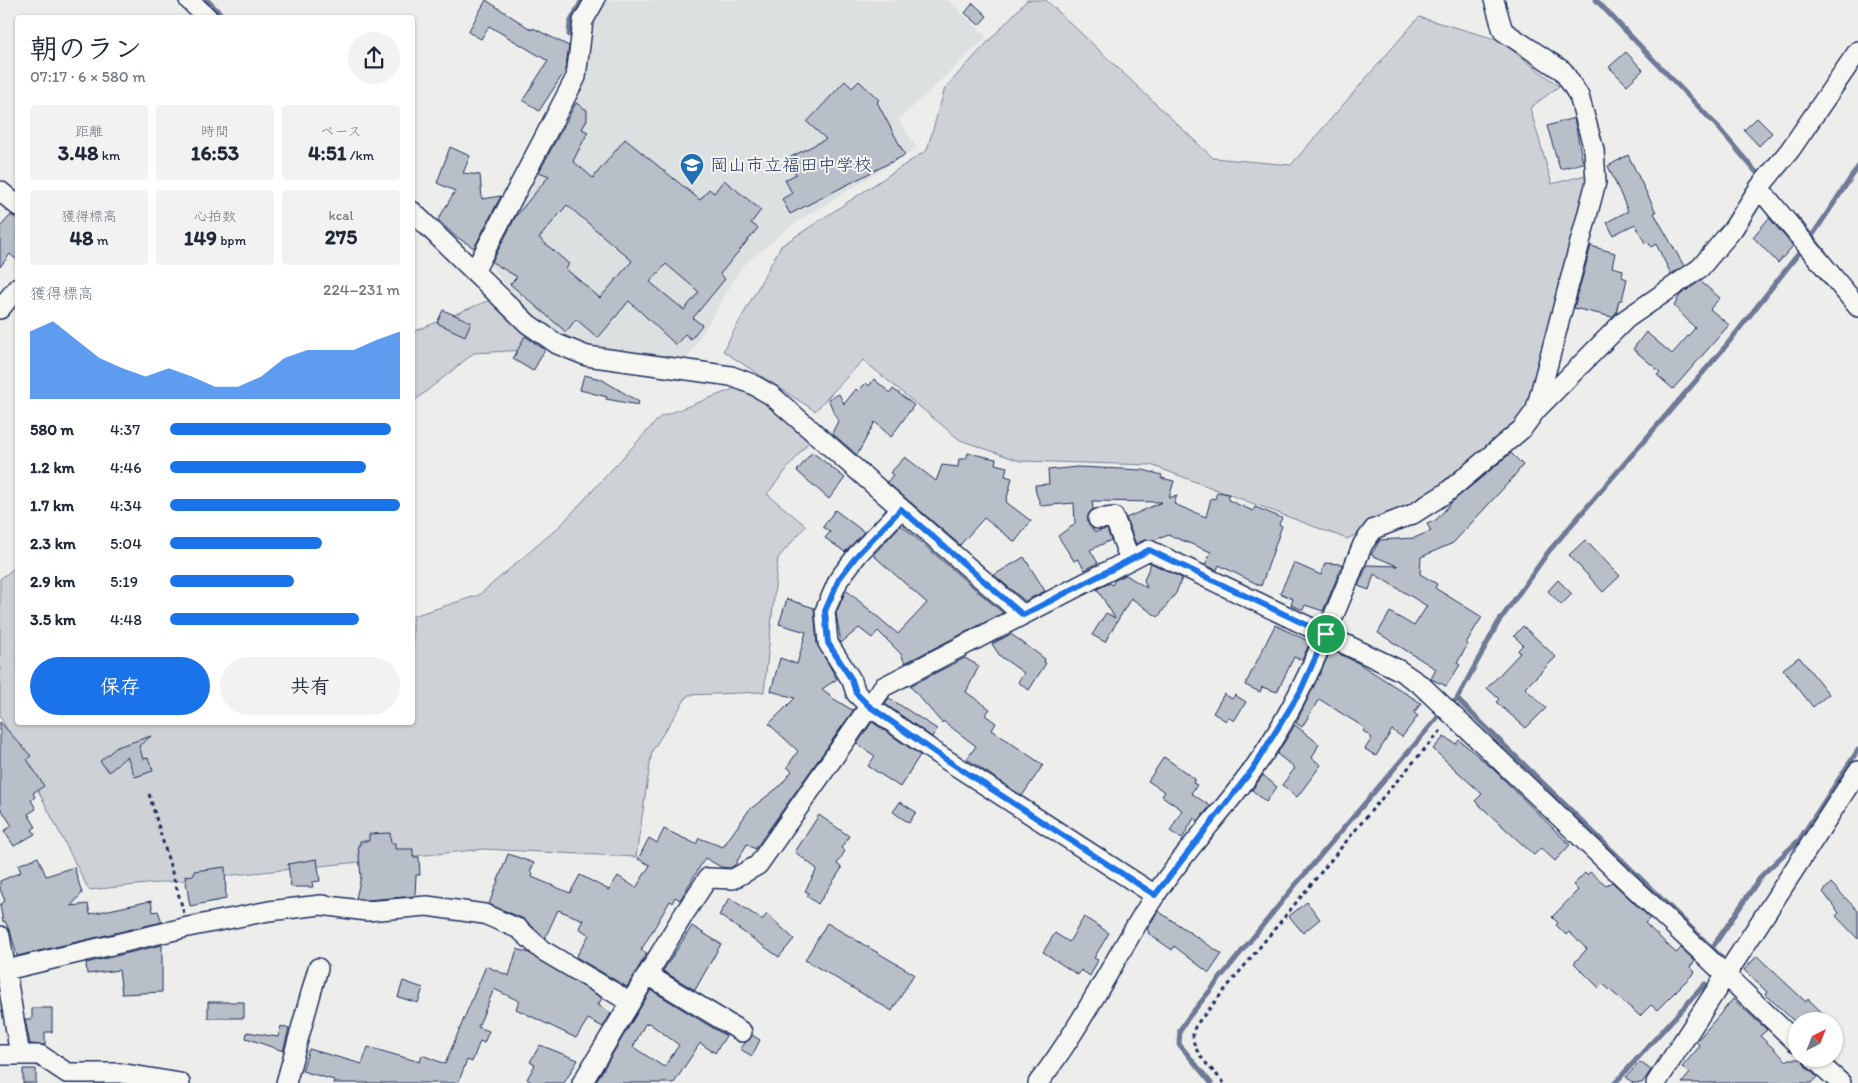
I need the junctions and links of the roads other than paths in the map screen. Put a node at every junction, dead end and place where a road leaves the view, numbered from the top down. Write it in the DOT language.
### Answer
graph roads {
  1 [pos="189,0"];
  2 [pos="595,0"];
  3 [pos="1494,0"];
  4 [pos="205,15"];
  5 [pos="1858,51"];
  6 [pos="1763,183"];
  7 [pos="0,191"];
  8 [pos="15,204"];
  9 [pos="415,214"];
  10 [pos="475,270"];
  11 [pos="15,291"];
  12 [pos="1858,307"];
  13 [pos="0,309"];
  14 [pos="1536,410"];
  15 [pos="901,509"];
  16 [pos="1098,519"];
  17 [pos="1130,560"];
  18 [pos="1023,615"];
  19 [pos="1326,634"];
  20 [pos="869,706"];
  21 [pos="1858,771"];
  22 [pos="1155,895"];
  23 [pos="0,936"];
  24 [pos="318,968"];
  25 [pos="4,969"];
  26 [pos="648,975"];
  27 [pos="1725,976"];
  28 [pos="630,1002"];
  29 [pos="742,1032"];
  30 [pos="1788,1035"];
  31 [pos="0,1055"];
  32 [pos="20,1055"];
  33 [pos="1824,1068"];
  34 [pos="66,1078"];
  35 [pos="180,1083"];
  36 [pos="286,1083"];
  37 [pos="582,1083"];
  38 [pos="1038,1083"];
  39 [pos="1656,1083"];
  40 [pos="1841,1083"];
  1 -- 4 [label="street"];
  2 -- 10 [label="street"];
  3 -- 14 [label="street"];
  5 -- 6 [label="street"];
  6 -- 12 [label="street"];
  6 -- 14 [label="street"];
  7 -- 8 [label="street"];
  9 -- 10 [label="street"];
  10 -- 15 [label="street"];
  11 -- 13 [label="street"];
  14 -- 19 [label="street"];
  15 -- 18 [label="street"];
  15 -- 20 [label="street"];
  16 -- 17 [label="street"];
  17 -- 18 [label="street"];
  17 -- 19 [label="street"];
  18 -- 20 [label="street"];
  19 -- 22 [label="street"];
  19 -- 27 [label="street"];
  20 -- 22 [label="street"];
  20 -- 26 [label="street"];
  21 -- 27 [label="street"];
  22 -- 38 [label="street"];
  23 -- 25 [label="street"];
  24 -- 36 [label="street"];
  25 -- 28 [label="street"];
  25 -- 32 [label="street"];
  26 -- 28 [label="street"];
  26 -- 29 [label="street"];
  27 -- 30 [label="street"];
  27 -- 39 [label="street"];
  28 -- 37 [label="street"];
  31 -- 32 [label="street"];
  32 -- 34 [label="street"];
  33 -- 40 [label="street"];
  34 -- 35 [label="street"];
}
